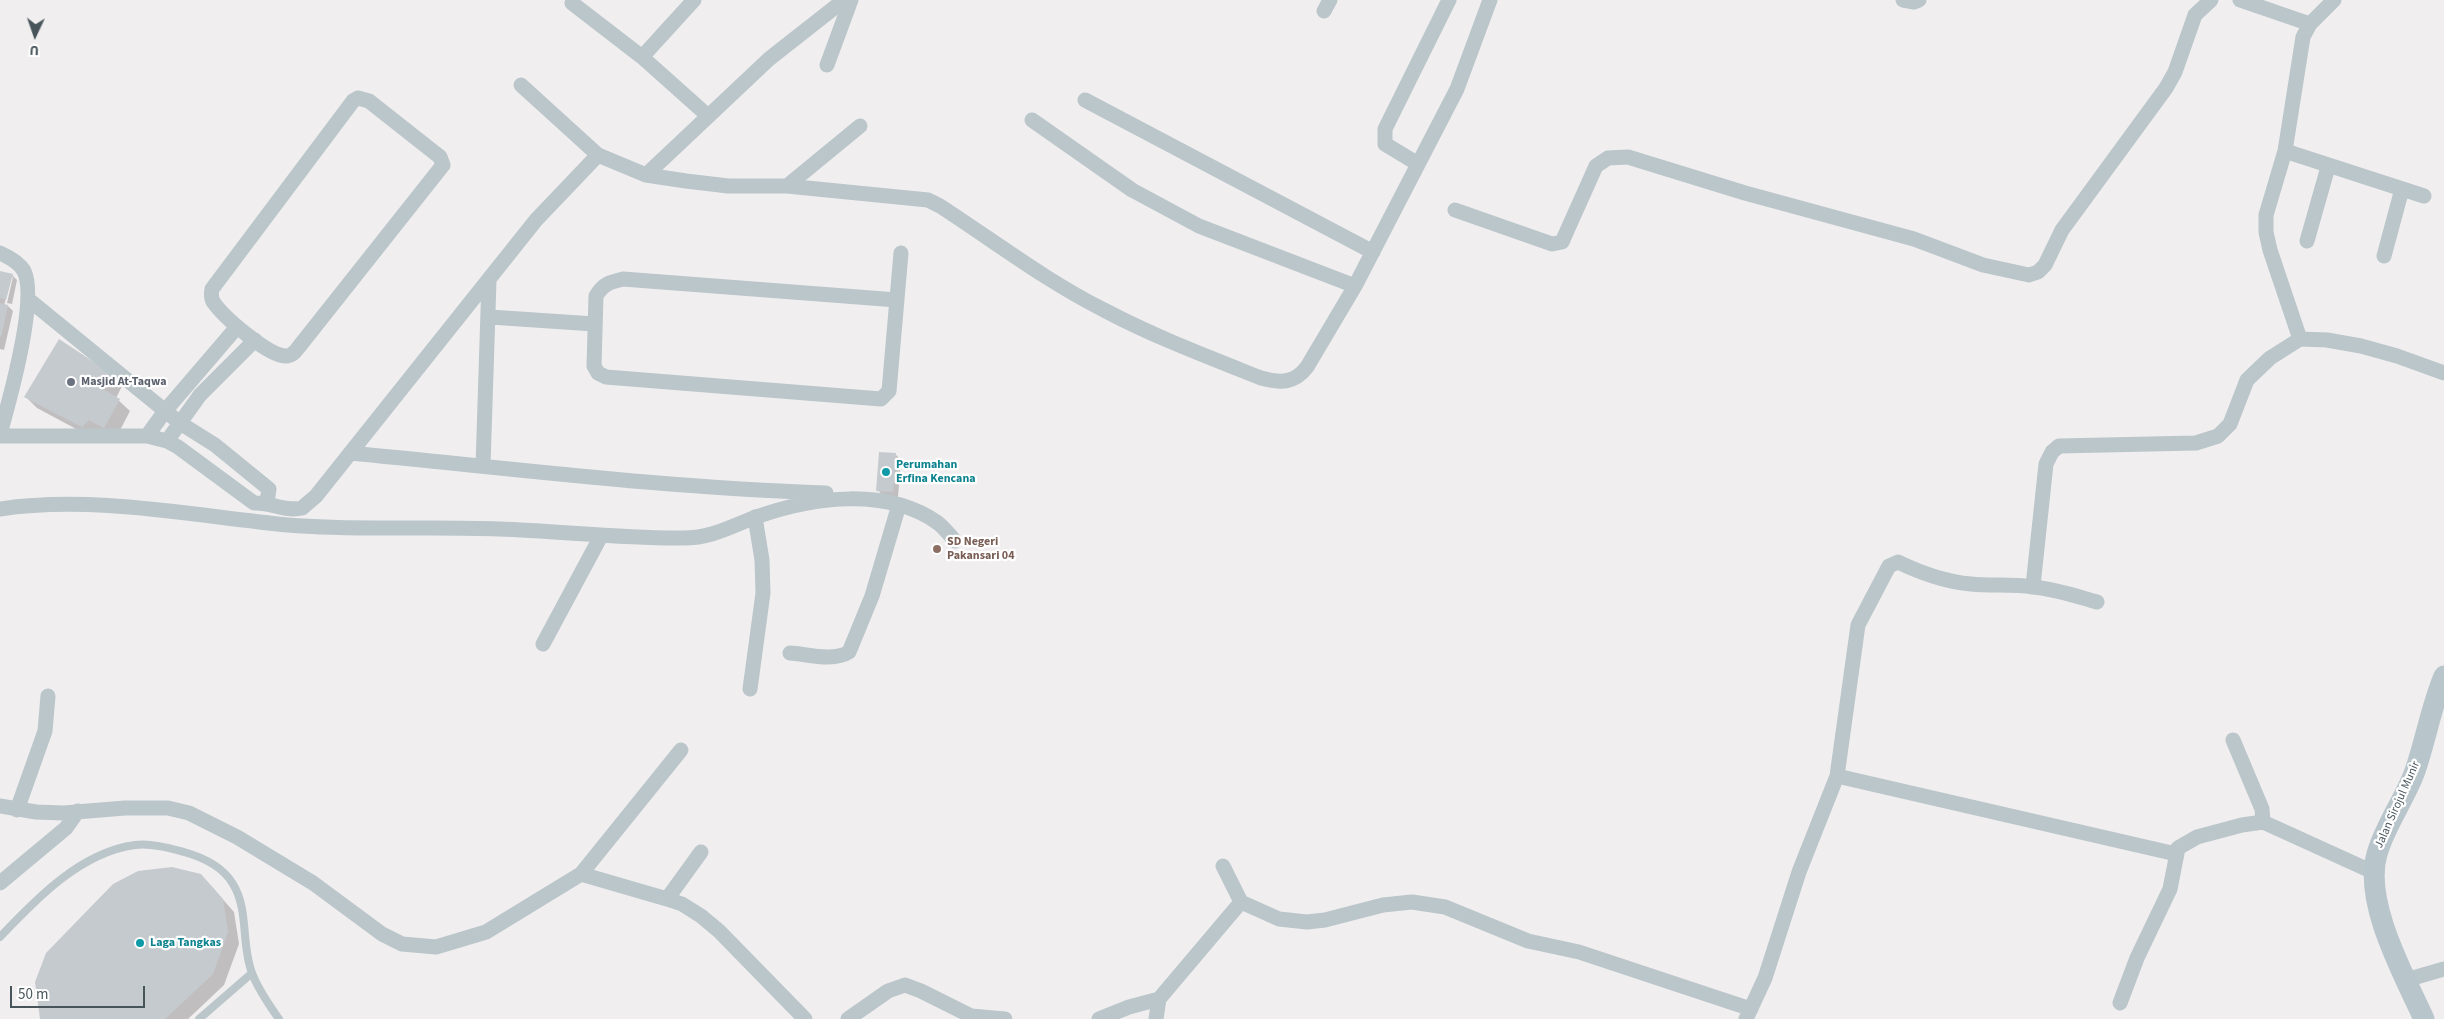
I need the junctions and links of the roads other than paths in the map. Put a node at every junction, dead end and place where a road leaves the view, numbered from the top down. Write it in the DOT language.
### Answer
graph roads {
  1 [pos="694,0"];
  2 [pos="844,0"];
  3 [pos="851,0"];
  4 [pos="1449,0"];
  5 [pos="1490,0"];
  6 [pos="1903,0"];
  7 [pos="1919,0"];
  8 [pos="2211,0"];
  9 [pos="2240,0"];
  10 [pos="2334,0"];
  11 [pos="572,3"];
  12 [pos="2310,24"];
  13 [pos="642,57"];
  14 [pos="827,65"];
  15 [pos="521,85"];
  16 [pos="1085,100"];
  17 [pos="707,115"];
  18 [pos="1032,120"];
  19 [pos="860,126"];
  20 [pos="2284,152"];
  21 [pos="598,155"];
  22 [pos="1418,164"];
  23 [pos="2328,167"];
  24 [pos="646,175"];
  25 [pos="787,186"];
  26 [pos="2402,189"];
  27 [pos="2424,196"];
  28 [pos="1455,210"];
  29 [pos="2307,241"];
  30 [pos="1373,252"];
  31 [pos="0,253"];
  32 [pos="901,253"];
  33 [pos="2384,256"];
  34 [pos="489,280"];
  35 [pos="1355,286"];
  36 [pos="28,299"];
  37 [pos="898,300"];
  38 [pos="490,317"];
  39 [pos="594,324"];
  40 [pos="237,327"];
  41 [pos="2300,339"];
  42 [pos="255,340"];
  43 [pos="0,368"];
  44 [pos="15,372"];
  45 [pos="2444,373"];
  46 [pos="5,396"];
  47 [pos="165,410"];
  48 [pos="180,423"];
  49 [pos="0,435"];
  50 [pos="148,436"];
  51 [pos="167,441"];
  52 [pos="350,453"];
  53 [pos="483,466"];
  54 [pos="899,500"];
  55 [pos="267,502"];
  56 [pos="0,509"];
  57 [pos="755,517"];
  58 [pos="601,536"];
  59 [pos="955,541"];
  60 [pos="2032,586"];
  61 [pos="2097,602"];
  62 [pos="543,644"];
  63 [pos="790,653"];
  64 [pos="2444,676"];
  65 [pos="750,689"];
  66 [pos="48,696"];
  67 [pos="2233,740"];
  68 [pos="680,750"];
  69 [pos="1837,776"];
  70 [pos="0,806"];
  71 [pos="17,810"];
  72 [pos="78,811"];
  73 [pos="2263,822"];
  74 [pos="701,852"];
  75 [pos="2176,854"];
  76 [pos="1223,866"];
  77 [pos="2373,872"];
  78 [pos="581,874"];
  79 [pos="0,883"];
  80 [pos="667,898"];
  81 [pos="1240,902"];
  82 [pos="0,937"];
  83 [pos="2444,969"];
  84 [pos="252,973"];
  85 [pos="2406,980"];
  86 [pos="1159,999"];
  87 [pos="2120,1003"];
  88 [pos="1749,1014"];
  89 [pos="200,1019"];
  90 [pos="278,1019"];
  91 [pos="805,1019"];
  92 [pos="848,1019"];
  93 [pos="1005,1019"];
  94 [pos="1099,1019"];
  95 [pos="1156,1019"];
  96 [pos="2424,1019"];
  1 -- 13 [label="street"];
  2 -- 17 [label="street"];
  3 -- 14 [label="street"];
  4 -- 22 [label="street"];
  5 -- 22 [label="street"];
  6 -- 7 [label="street"];
  8 -- 28 [label="street"];
  9 -- 12 [label="street"];
  10 -- 12 [label="street"];
  11 -- 13 [label="street"];
  12 -- 20 [label="street"];
  13 -- 17 [label="street"];
  15 -- 21 [label="street"];
  16 -- 30 [label="street"];
  17 -- 24 [label="street"];
  18 -- 35 [label="street"];
  19 -- 25 [label="street"];
  20 -- 23 [label="street"];
  20 -- 41 [label="street"];
  21 -- 24 [label="street"];
  21 -- 34 [label="street"];
  22 -- 30 [label="street"];
  23 -- 26 [label="street"];
  23 -- 29 [label="street"];
  24 -- 25 [label="street"];
  25 -- 35 [label="street"];
  26 -- 27 [label="street"];
  26 -- 33 [label="street"];
  30 -- 35 [label="street"];
  31 -- 36 [label="street"];
  32 -- 37 [label="street"];
  34 -- 38 [label="street"];
  34 -- 52 [label="street"];
  36 -- 44 [label="street"];
  36 -- 47 [label="street"];
  37 -- 39 [label="street"];
  37 -- 39 [label="street"];
  38 -- 39 [label="street"];
  38 -- 53 [label="street"];
  40 -- 42 [label="street"];
  40 -- 42 [label="street"];
  40 -- 47 [label="street"];
  41 -- 45 [label="street"];
  41 -- 60 [label="street"];
  42 -- 48 [label="street"];
  43 -- 44 [label="street"];
  44 -- 46 [label="street"];
  46 -- 49 [label="street"];
  47 -- 48 [label="street"];
  47 -- 50 [label="street"];
  48 -- 51 [label="street"];
  48 -- 55 [label="street"];
  49 -- 50 [label="street"];
  50 -- 51 [label="street"];
  51 -- 55 [label="street"];
  52 -- 53 [label="street"];
  52 -- 55 [label="street"];
  53 -- 54 [label="street"];
  54 -- 57 [label="street"];
  54 -- 59 [label="street"];
  54 -- 63 [label="street"];
  56 -- 58 [label="street"];
  57 -- 58 [label="street"];
  57 -- 65 [label="street"];
  58 -- 62 [label="street"];
  60 -- 61 [label="street"];
  60 -- 69 [label="street"];
  64 -- 77 [label="street, Jalan Sirojul Munir"];
  66 -- 71 [label="street"];
  67 -- 73 [label="street"];
  68 -- 78 [label="street"];
  69 -- 75 [label="street"];
  69 -- 88 [label="street"];
  70 -- 71 [label="street"];
  71 -- 72 [label="street"];
  72 -- 78 [label="street"];
  72 -- 79 [label="street"];
  73 -- 75 [label="street"];
  73 -- 77 [label="street"];
  74 -- 80 [label="street"];
  75 -- 87 [label="street"];
  76 -- 81 [label="street"];
  77 -- 85 [label="street, Jalan Sirojul Munir"];
  78 -- 80 [label="street"];
  80 -- 91 [label="street"];
  81 -- 86 [label="street"];
  81 -- 88 [label="street"];
  82 -- 84 [label="lane"];
  83 -- 85 [label="street"];
  84 -- 89 [label="lane"];
  84 -- 90 [label="lane"];
  85 -- 96 [label="street, Jalan Sirojul Munir"];
  86 -- 94 [label="street"];
  86 -- 95 [label="street"];
  92 -- 93 [label="street"];
}
